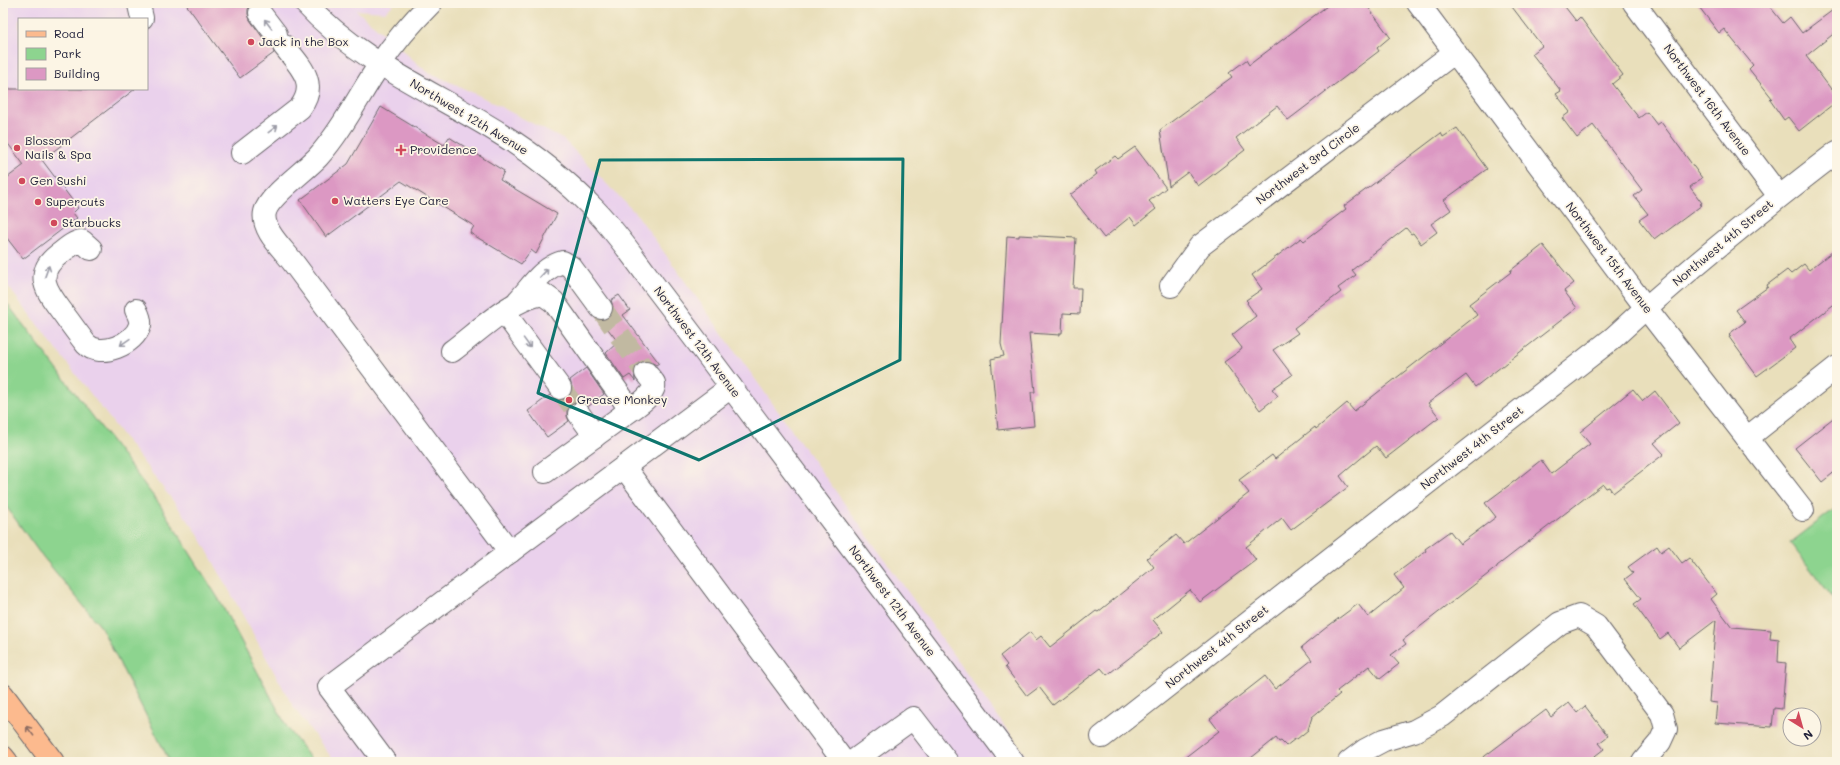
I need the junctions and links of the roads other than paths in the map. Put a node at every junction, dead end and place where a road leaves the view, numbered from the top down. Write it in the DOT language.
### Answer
graph roads {
  1 [pos="304,3"];
  2 [pos="431,3"];
  3 [pos="1418,3"];
  4 [pos="1634,3"];
  5 [pos="260,13"];
  6 [pos="1455,52"];
  7 [pos="380,64"];
  8 [pos="1837,152"];
  9 [pos="242,153"];
  10 [pos="1779,196"];
  11 [pos="91,249"];
  12 [pos="1172,286"];
  13 [pos="510,307"];
  14 [pos="600,308"];
  15 [pos="1646,308"];
  16 [pos="136,310"];
  17 [pos="452,351"];
  18 [pos="1837,367"];
  19 [pos="646,372"];
  20 [pos="731,387"];
  21 [pos="560,388"];
  22 [pos="578,414"];
  23 [pos="621,417"];
  24 [pos="595,436"];
  25 [pos="1747,438"];
  26 [pos="624,467"];
  27 [pos="545,472"];
  28 [pos="1803,510"];
  29 [pos="510,552"];
  30 [pos="3,695"];
  31 [pos="1102,737"];
  32 [pos="3,757"];
  33 [pos="7,762"];
  34 [pos="54,762"];
  35 [pos="385,762"];
  36 [pos="844,762"];
  37 [pos="852,762"];
  38 [pos="947,762"];
  39 [pos="1013,762"];
  40 [pos="1350,762"];
  41 [pos="1643,762"];
  1 -- 7 [label="street, Northwest 12th Avenue"];
  2 -- 7 [label="street"];
  3 -- 6 [label="street, Northwest 15th Avenue"];
  4 -- 10 [label="street, Northwest 16th Avenue"];
  9 -- 5 [label="street, one-way"];
  6 -- 12 [label="street, Northwest 3rd Circle"];
  6 -- 15 [label="street, Northwest 15th Avenue"];
  7 -- 20 [label="street, Northwest 12th Avenue"];
  7 -- 29 [label="street"];
  8 -- 10 [label="street, Northwest 4th Street"];
  10 -- 15 [label="street, Northwest 4th Street"];
  16 -- 11 [label="street, one-way"];
  13 -- 14 [label="street, one-way"];
  13 -- 17 [label="street"];
  13 -- 21 [label="street, one-way"];
  13 -- 23 [label="street"];
  15 -- 25 [label="street, Northwest 15th Avenue"];
  15 -- 31 [label="street, Northwest 4th Street"];
  18 -- 25 [label="street"];
  19 -- 23 [label="street"];
  20 -- 26 [label="street"];
  20 -- 39 [label="street, Northwest 12th Avenue"];
  22 -- 24 [label="street"];
  23 -- 24 [label="street"];
  24 -- 27 [label="street"];
  25 -- 28 [label="street, Northwest 15th Avenue"];
  26 -- 29 [label="street"];
  26 -- 36 [label="street"];
  29 -- 35 [label="street"];
  34 -- 30 [label="main road, one-way"];
  32 -- 33 [label="main road"];
  37 -- 38 [label="street"];
  40 -- 41 [label="street"];
}
